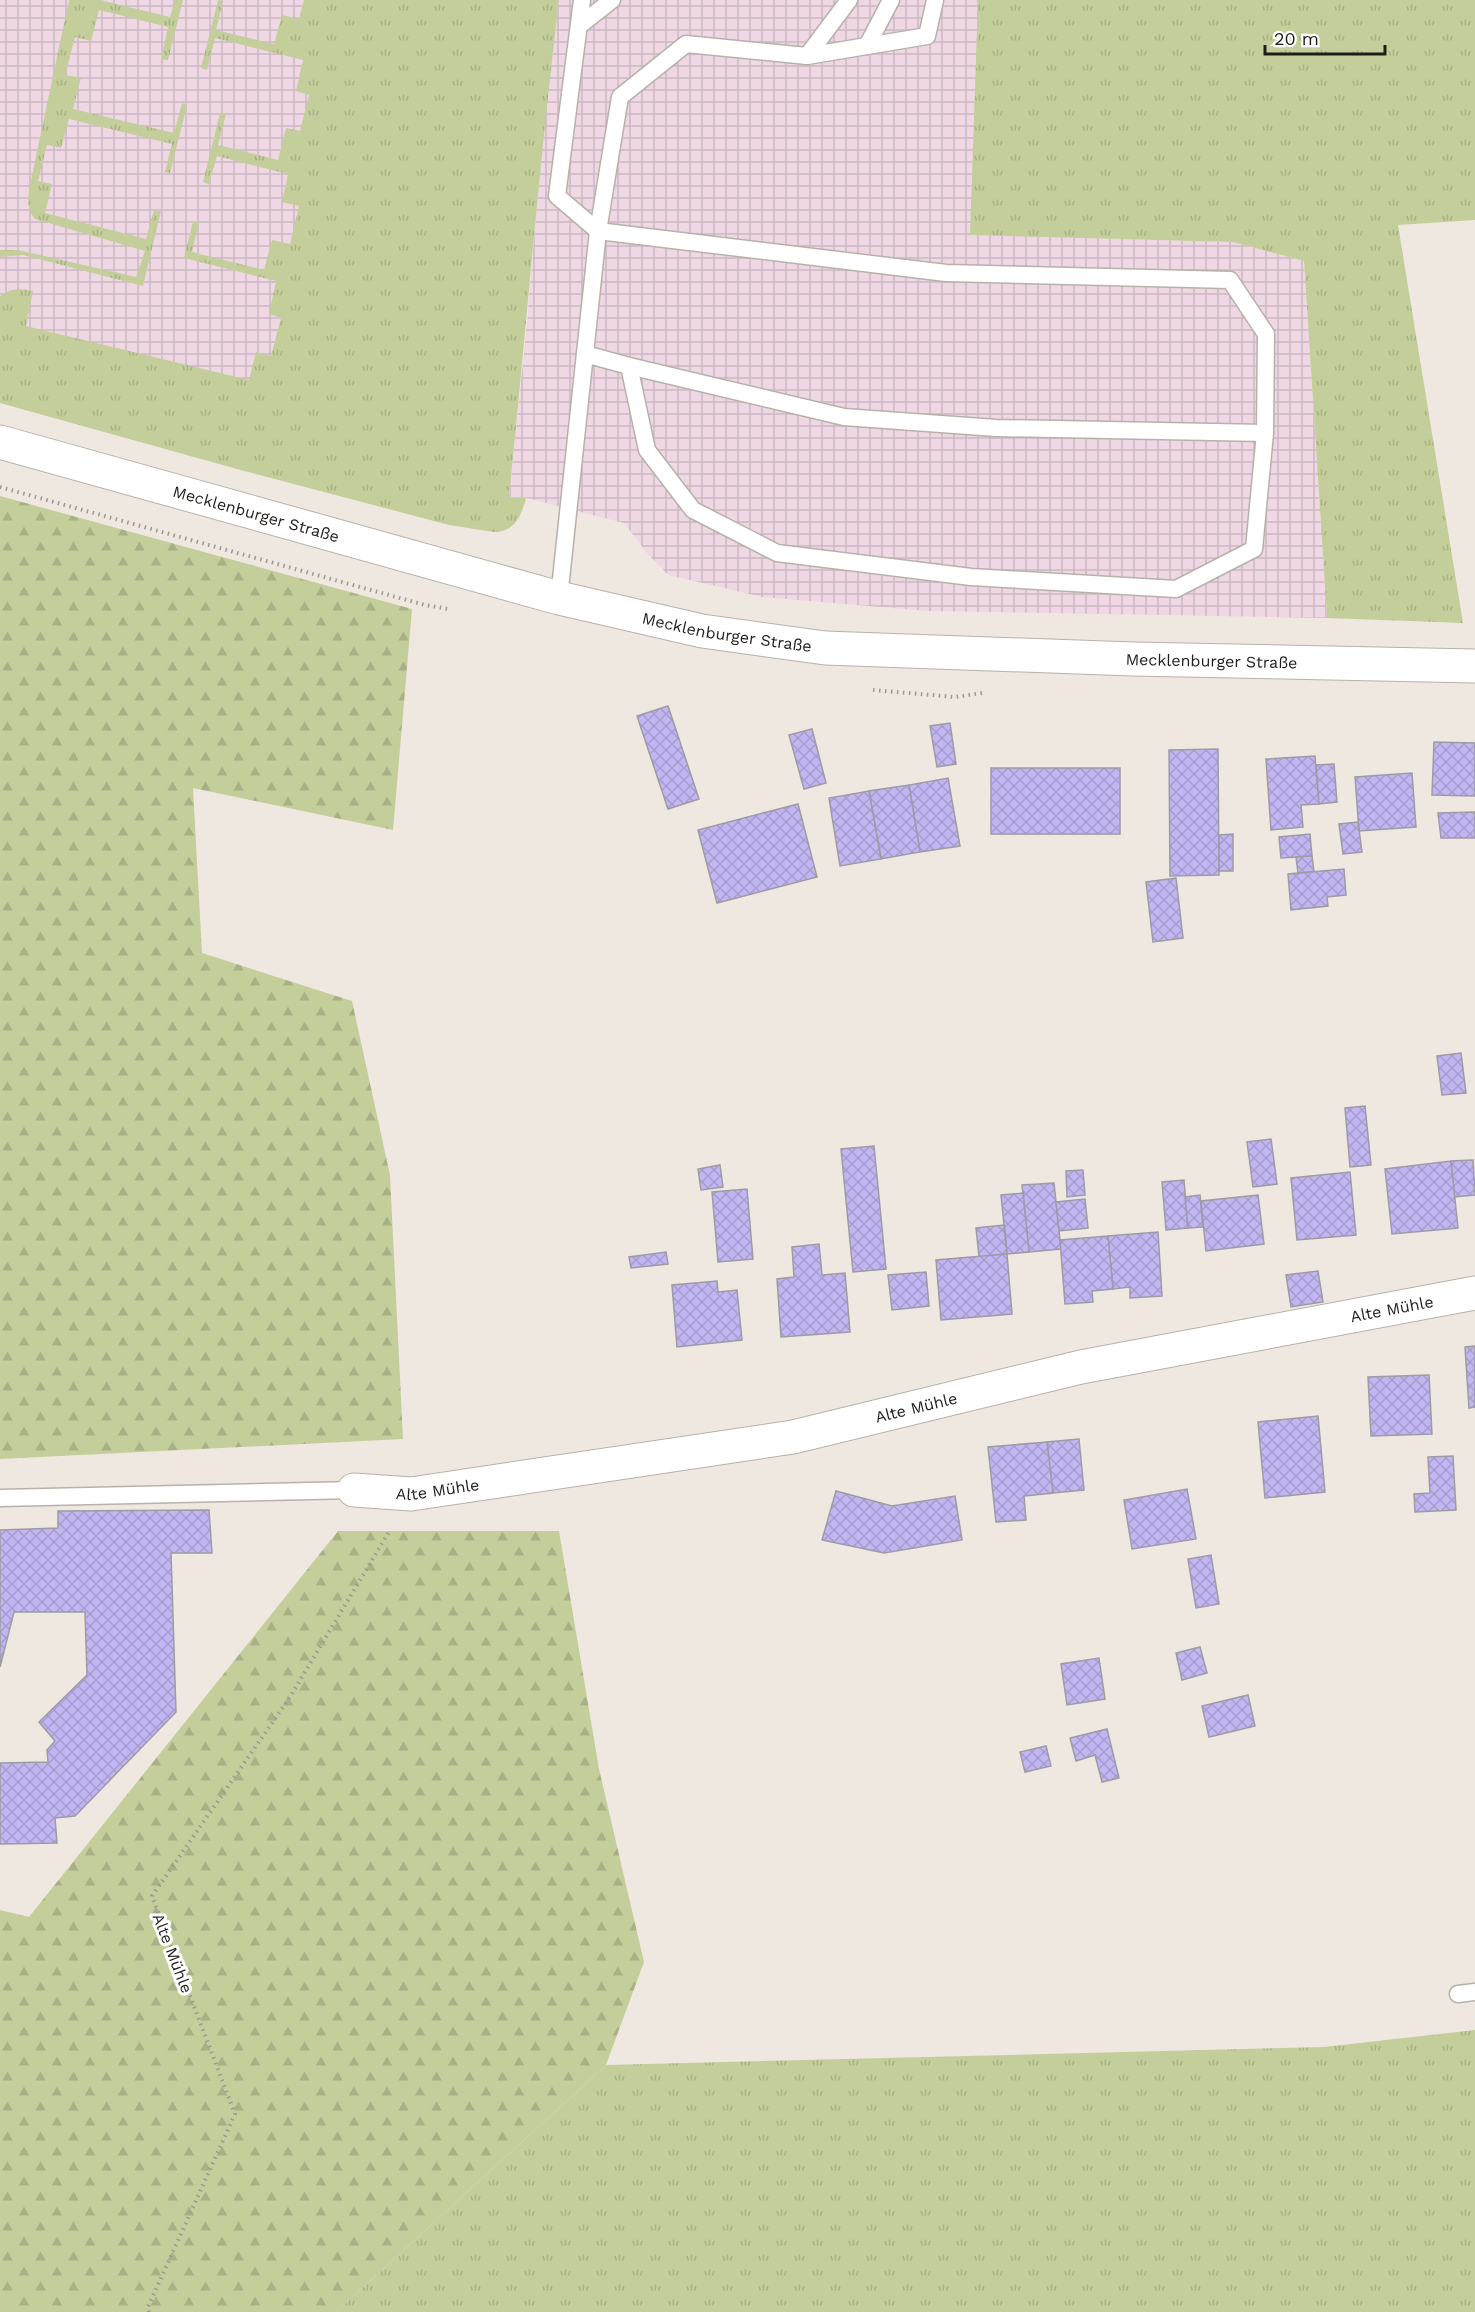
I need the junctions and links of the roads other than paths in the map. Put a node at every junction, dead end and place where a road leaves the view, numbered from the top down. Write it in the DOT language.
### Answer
graph roads {
  1 [pos="582,0"];
  2 [pos="612,0"];
  3 [pos="849,0"];
  4 [pos="891,0"];
  5 [pos="935,0"];
  6 [pos="579,26"];
  7 [pos="867,46"];
  8 [pos="807,56"];
  9 [pos="598,231"];
  10 [pos="585,354"];
  11 [pos="629,366"];
  12 [pos="1265,433"];
  13 [pos="0,442"];
  14 [pos="559,598"];
  15 [pos="1475,666"];
  16 [pos="1475,1293"];
  17 [pos="354,1490"];
  18 [pos="0,1497"];
  1 -- 6 [label="lane"];
  2 -- 6 [label="lane"];
  3 -- 8 [label="lane"];
  4 -- 7 [label="lane"];
  5 -- 7 [label="lane"];
  6 -- 9 [label="lane"];
  7 -- 8 [label="lane"];
  8 -- 9 [label="lane"];
  9 -- 10 [label="lane"];
  9 -- 12 [label="lane"];
  10 -- 11 [label="lane"];
  10 -- 14 [label="lane"];
  11 -- 12 [label="lane"];
  11 -- 12 [label="lane"];
  13 -- 14 [label="street, Mecklenburger Straße"];
  14 -- 15 [label="street, Mecklenburger Straße"];
  16 -- 17 [label="street, Alte Mühle"];
  17 -- 18 [label="lane"];
}
